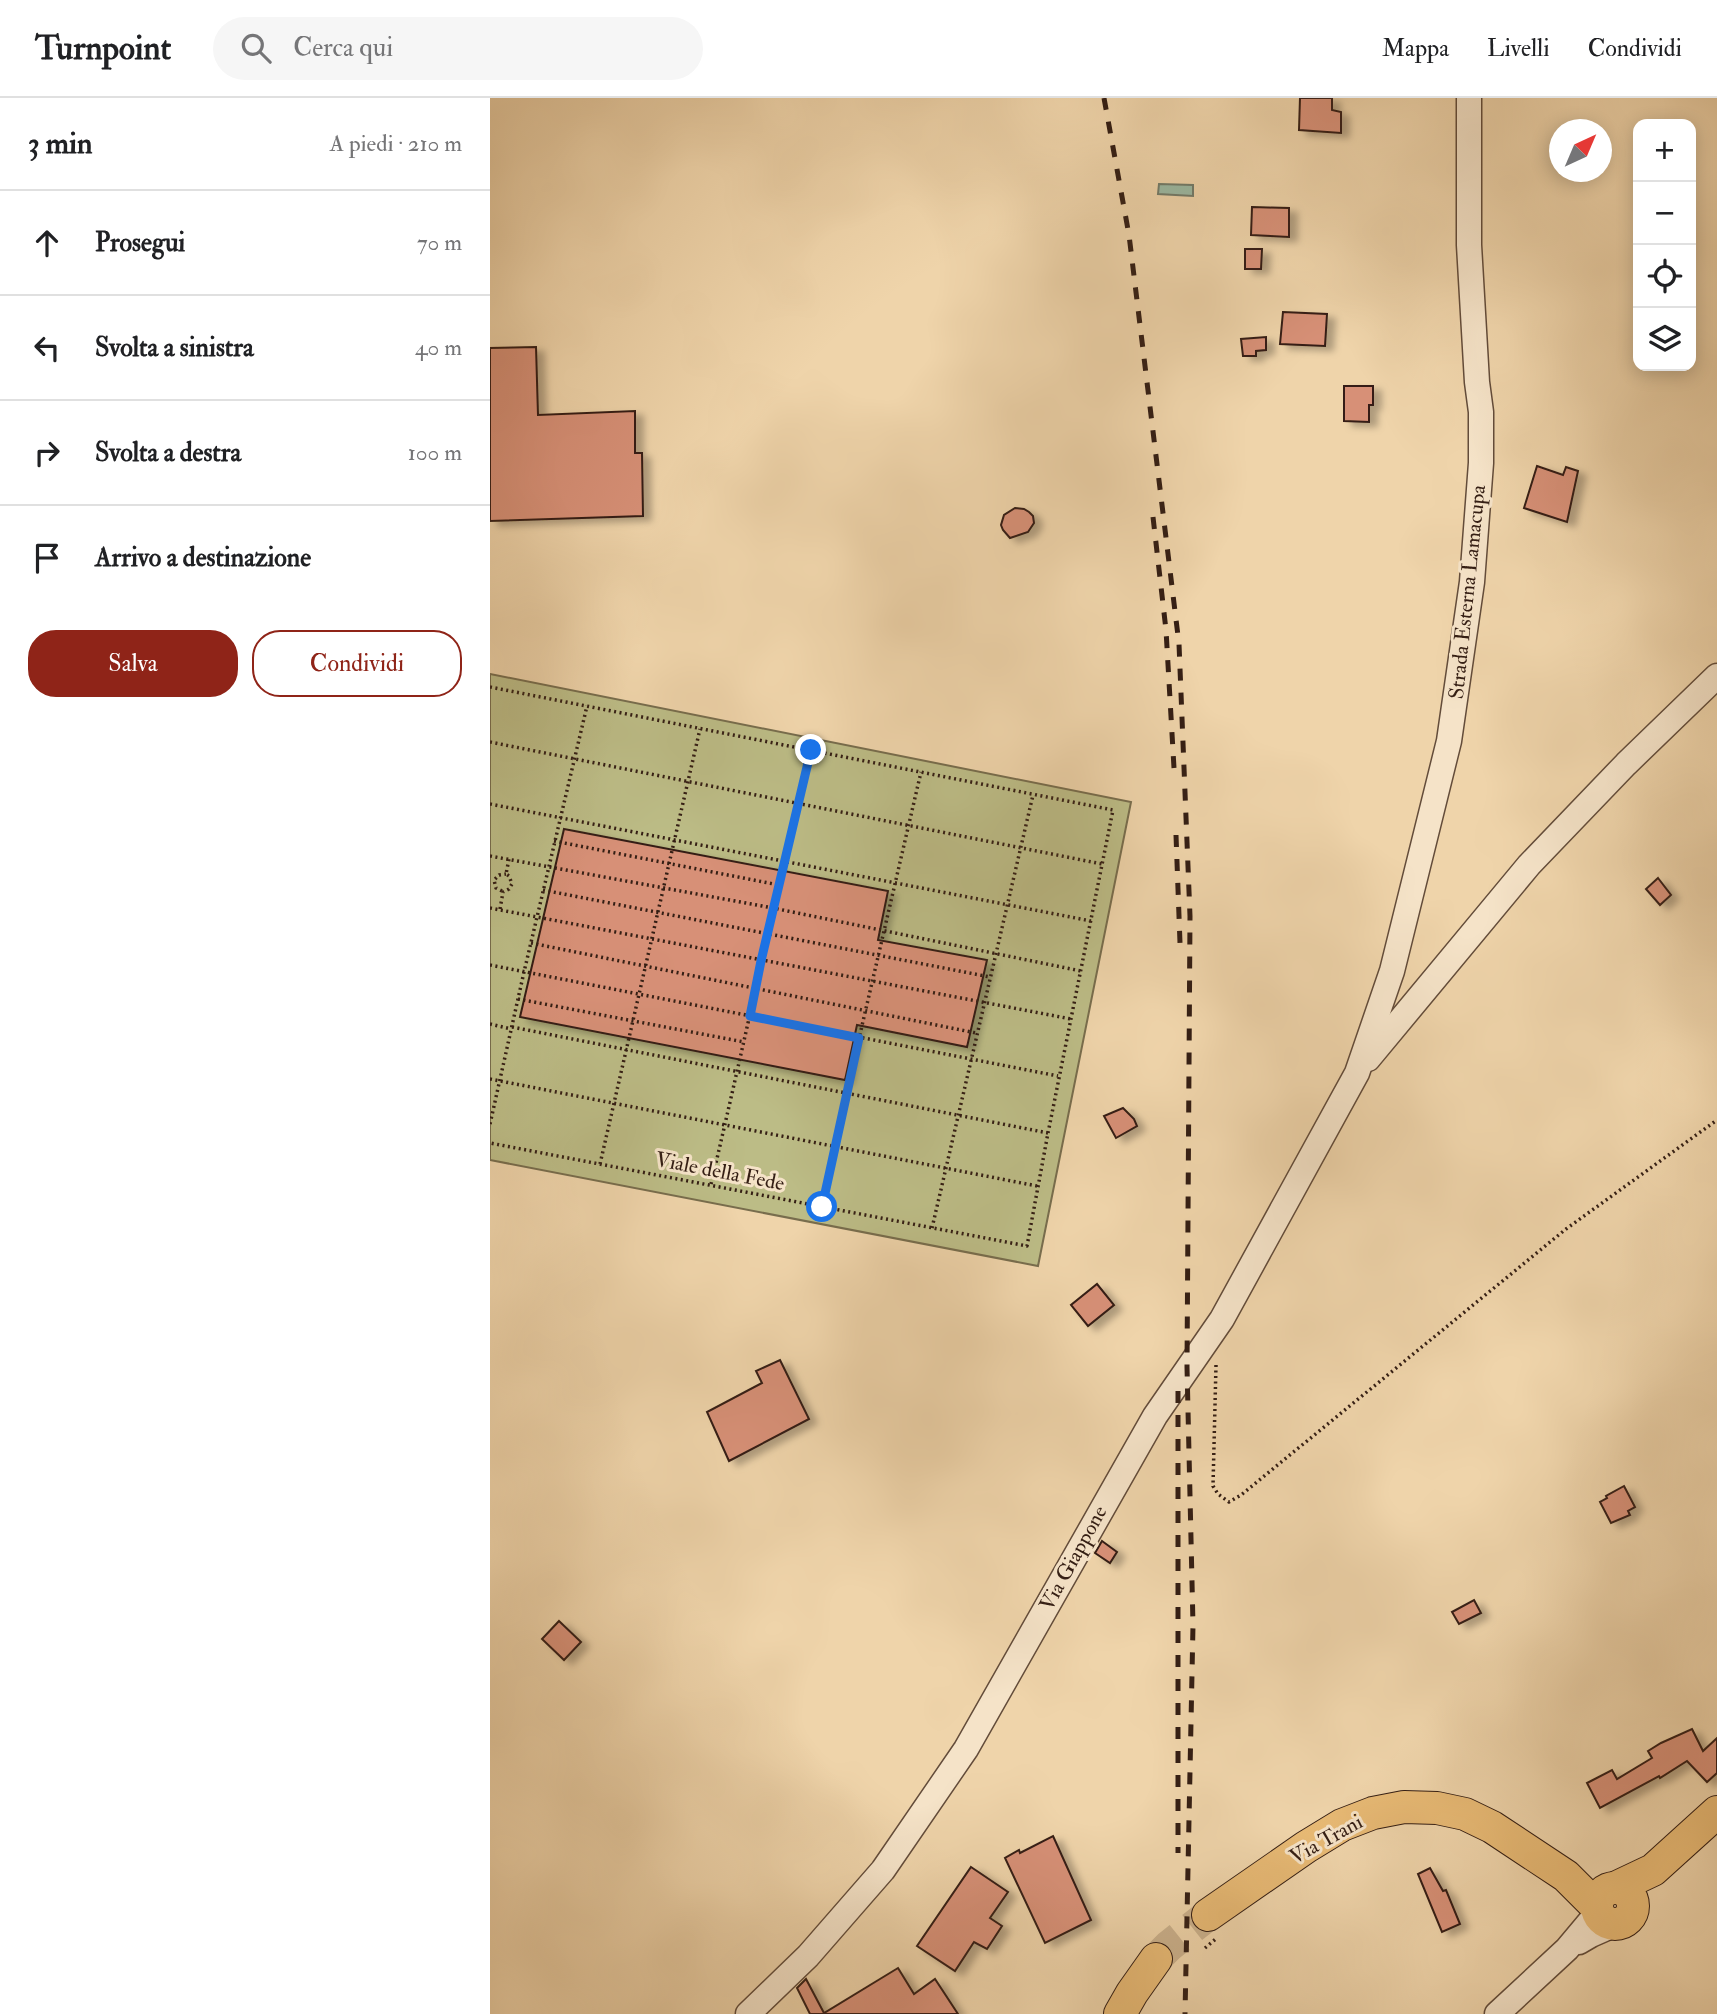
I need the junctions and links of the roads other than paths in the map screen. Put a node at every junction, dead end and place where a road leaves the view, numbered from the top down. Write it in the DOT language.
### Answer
graph roads {
  1 [pos="1469,98"];
  2 [pos="1717,676"];
  3 [pos="1357,1073"];
  4 [pos="1717,1812"];
  5 [pos="1612,1904"];
  6 [pos="1216,1924"];
  7 [pos="1156,1959"];
  8 [pos="748,2014"];
  9 [pos="1120,2014"];
  10 [pos="1497,2014"];
  1 -- 3 [label="street, Strada Esterna Lamacupa"];
  2 -- 3 [label="street"];
  3 -- 8 [label="street, Via Giappone"];
  4 -- 5 [label="main road"];
  5 -- 6 [label="main road, Via Trani"];
  5 -- 10 [label="street"];
  7 -- 9 [label="main road"];
}
